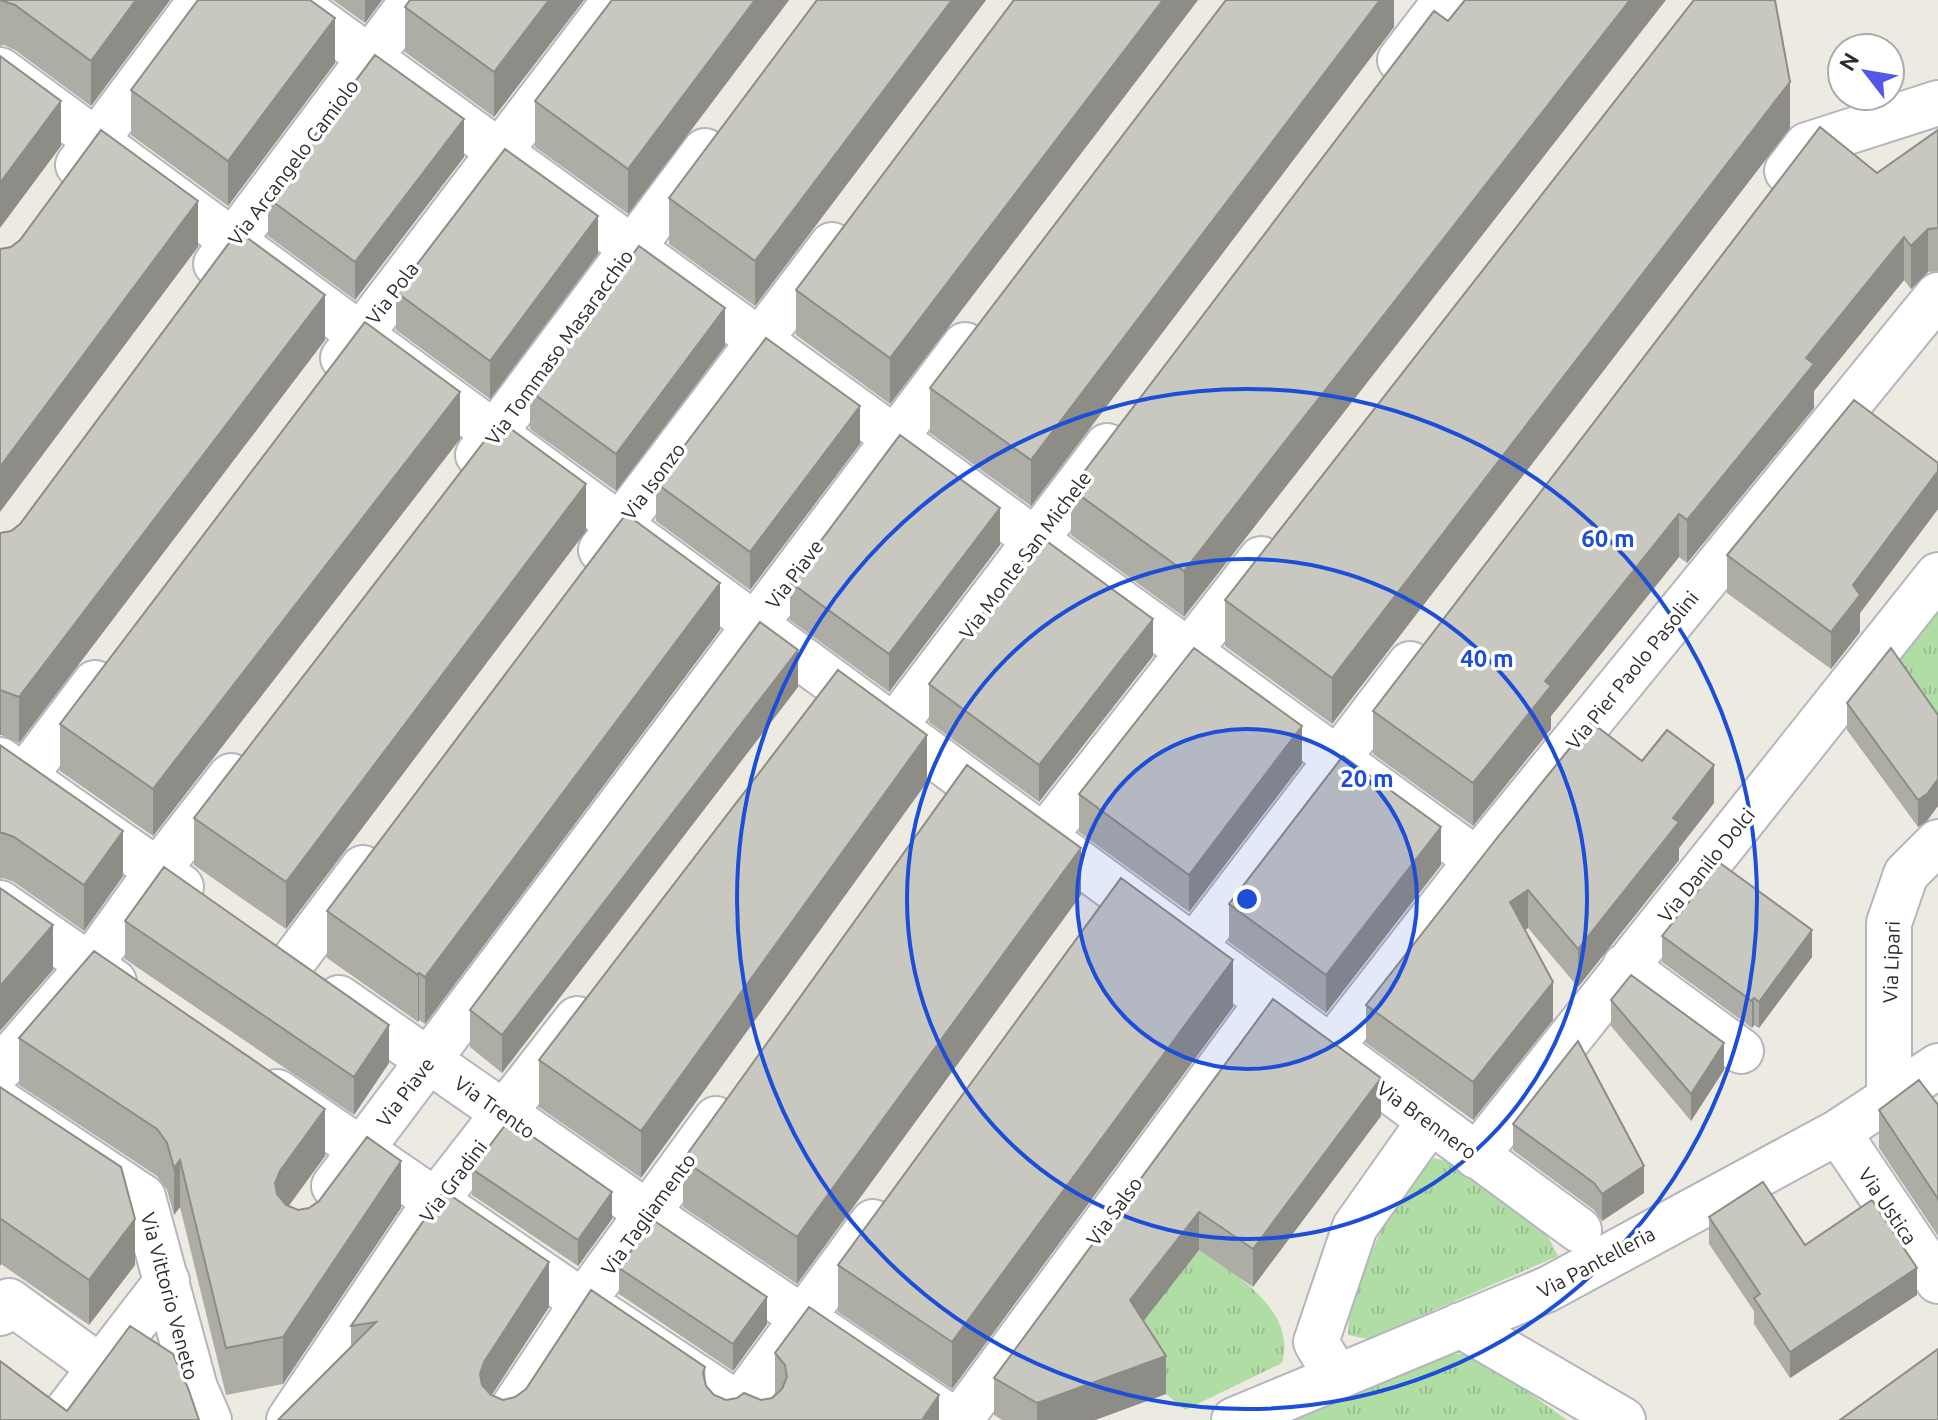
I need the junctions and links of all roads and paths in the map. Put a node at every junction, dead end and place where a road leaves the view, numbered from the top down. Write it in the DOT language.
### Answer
graph roads {
  1 [pos="201,0"];
  2 [pos="290,0"];
  3 [pos="413,0"];
  4 [pos="615,0"];
  5 [pos="1446,0"];
  6 [pos="371,58"];
  7 [pos="0,70"];
  8 [pos="1380,88"];
  9 [pos="1938,103"];
  10 [pos="726,124"];
  11 [pos="96,141"];
  12 [pos="500,152"];
  13 [pos="52,199"];
  14 [pos="1759,207"];
  15 [pos="855,214"];
  16 [pos="233,242"];
  17 [pos="632,248"];
  18 [pos="196,292"];
  19 [pos="1938,295"];
  20 [pos="990,313"];
  21 [pos="361,335"];
  22 [pos="760,340"];
  23 [pos="322,385"];
  24 [pos="1131,414"];
  25 [pos="495,434"];
  26 [pos="895,438"];
  27 [pos="456,484"];
  28 [pos="1287,525"];
  29 [pos="620,526"];
  30 [pos="1036,540"];
  31 [pos="1938,575"];
  32 [pos="582,576"];
  33 [pos="756,626"];
  34 [pos="1434,633"];
  35 [pos="120,651"];
  36 [pos="1189,651"];
  37 [pos="893,728"];
  38 [pos="254,746"];
  39 [pos="1338,758"];
  40 [pos="12,768"];
  41 [pos="962,776"];
  42 [pos="935,814"];
  43 [pos="1043,838"];
  44 [pos="385,839"];
  45 [pos="1938,842"];
  46 [pos="1477,860"];
  47 [pos="158,870"];
  48 [pos="0,903"];
  49 [pos="218,913"];
  50 [pos="255,938"];
  51 [pos="1193,948"];
  52 [pos="291,964"];
  53 [pos="90,965"];
  54 [pos="1625,966"];
  55 [pos="601,986"];
  56 [pos="142,1000"];
  57 [pos="1267,1003"];
  58 [pos="1330,1049"];
  59 [pos="1741,1051"];
  60 [pos="428,1060"];
  61 [pos="1938,1066"];
  62 [pos="0,1069"];
  63 [pos="245,1070"];
  64 [pos="741,1085"];
  65 [pos="1889,1098"];
  66 [pos="0,1102"];
  67 [pos="505,1113"];
  68 [pos="1429,1122"];
  69 [pos="1838,1132"];
  70 [pos="362,1149"];
  71 [pos="1476,1156"];
  72 [pos="898,1188"];
  73 [pos="437,1199"];
  74 [pos="649,1214"];
  75 [pos="309,1220"];
  76 [pos="1579,1230"];
  77 [pos="167,1281"];
  78 [pos="1938,1281"];
  79 [pos="583,1302"];
  80 [pos="0,1313"];
  81 [pos="803,1316"];
  82 [pos="1460,1325"];
  83 [pos="100,1367"];
  84 [pos="1336,1376"];
  85 [pos="25,1389"];
  86 [pos="743,1415"];
  87 [pos="61,1418"];
  88 [pos="209,1420"];
  89 [pos="289,1420"];
  90 [pos="505,1420"];
  91 [pos="957,1420"];
  92 [pos="1234,1420"];
  93 [pos="1623,1420"];
  1 -- 11 [label="street"];
  2 -- 6 [label="street"];
  3 -- 6 [label="street, Via Arcangelo Camiolo"];
  4 -- 12 [label="street, Via Pola"];
  5 -- 8 [label="street"];
  6 -- 12 [label="street"];
  6 -- 16 [label="street, Via Arcangelo Camiolo"];
  7 -- 11 [label="street, Via Brennero"];
  9 -- 14 [label="street"];
  10 -- 17 [label="street, Via Tommaso Masaracchio"];
  11 -- 13 [label="street"];
  11 -- 16 [label="street, Via Brennero"];
  12 -- 17 [label="street"];
  12 -- 21 [label="street, Via Pola"];
  15 -- 22 [label="street, Via Isonzo"];
  16 -- 18 [label="street, Via Arcangelo Camiolo"];
  16 -- 21 [label="street, Via Brennero"];
  17 -- 22 [label="street"];
  17 -- 25 [label="street, Via Tommaso Masaracchio"];
  19 -- 46 [label="street, Via Pier Paolo Pasolini"];
  20 -- 26 [label="street, Via Piave"];
  21 -- 23 [label="street, Via Pola"];
  21 -- 25 [label="street, Via Brennero"];
  22 -- 26 [label="street"];
  22 -- 29 [label="street, Via Isonzo"];
  24 -- 30 [label="street, Via Monte San Michele"];
  25 -- 27 [label="street, Via Tommaso Masaracchio"];
  25 -- 29 [label="street, Via Brennero"];
  26 -- 30 [label="street"];
  26 -- 33 [label="street, Via Piave"];
  28 -- 36 [label="street"];
  29 -- 32 [label="street, Via Isonzo"];
  29 -- 33 [label="street, Via Brennero"];
  30 -- 36 [label="street"];
  30 -- 37 [label="street, Via Monte San Michele"];
  31 -- 54 [label="street, Via Danilo Dolci"];
  33 -- 37 [label="street, Via Brennero"];
  33 -- 60 [label="street, Via Piave"];
  34 -- 39 [label="street"];
  35 -- 40 [label="street"];
  36 -- 39 [label="street"];
  36 -- 43 [label="street"];
  37 -- 41 [label="street, Via Brennero"];
  38 -- 47 [label="street"];
  39 -- 46 [label="street"];
  39 -- 51 [label="street"];
  40 -- 47 [label="street"];
  41 -- 42 [label="street"];
  41 -- 43 [label="street, Via Brennero"];
  43 -- 51 [label="street, Via Brennero"];
  44 -- 52 [label="street"];
  45 -- 65 [label="street, Via Lipari"];
  46 -- 58 [label="street, Via Pier Paolo Pasolini"];
  47 -- 49 [label="street"];
  47 -- 53 [label="street"];
  48 -- 53 [label="street"];
  50 -- 52 [label="street, Via Trento"];
  51 -- 57 [label="street, Via Brennero"];
  52 -- 60 [label="street, Via Trento"];
  53 -- 56 [label="street"];
  53 -- 62 [label="street"];
  54 -- 59 [label="street"];
  54 -- 71 [label="street, Via Danilo Dolci"];
  55 -- 67 [label="street, Via Gradini"];
  57 -- 58 [label="street, Via Brennero"];
  57 -- 91 [label="street, Via Salso"];
  58 -- 68 [label="street, Via Brennero"];
  60 -- 67 [label="street, Via Trento"];
  60 -- 70 [label="street, Via Piave"];
  61 -- 65 [label="street, Via Pantelleria"];
  63 -- 70 [label="street"];
  64 -- 74 [label="street, Via Tagliamento"];
  65 -- 69 [label="street, Via Pantelleria"];
  66 -- 77 [label="street, Via Vittorio Veneto"];
  67 -- 73 [label="street, Via Gradini"];
  67 -- 74 [label="street, Via Trento"];
  68 -- 71 [label="street, Via Brennero"];
  68 -- 84 [label="street"];
  69 -- 78 [label="street, Via Ustica"];
  69 -- 82 [label="street, Via Pantelleria"];
  70 -- 73 [label="street"];
  70 -- 75 [label="street, Via Piave"];
  71 -- 76 [label="street, Via Brennero"];
  72 -- 81 [label="street"];
  73 -- 79 [label="street"];
  73 -- 89 [label="street, Via Gradini"];
  74 -- 79 [label="street, Via Tagliamento"];
  74 -- 81 [label="street, Via Trento"];
  77 -- 83 [label="street"];
  77 -- 88 [label="street, Via Vittorio Veneto"];
  79 -- 86 [label="street"];
  79 -- 90 [label="street, Via Tagliamento"];
  80 -- 83 [label="street"];
  81 -- 86 [label="street"];
  81 -- 91 [label="street, Via Trento"];
  82 -- 84 [label="street, Via Pantelleria"];
  82 -- 93 [label="street"];
  83 -- 87 [label="street"];
  84 -- 92 [label="street, Via Pantelleria"];
  85 -- 87 [label="street"];
}
